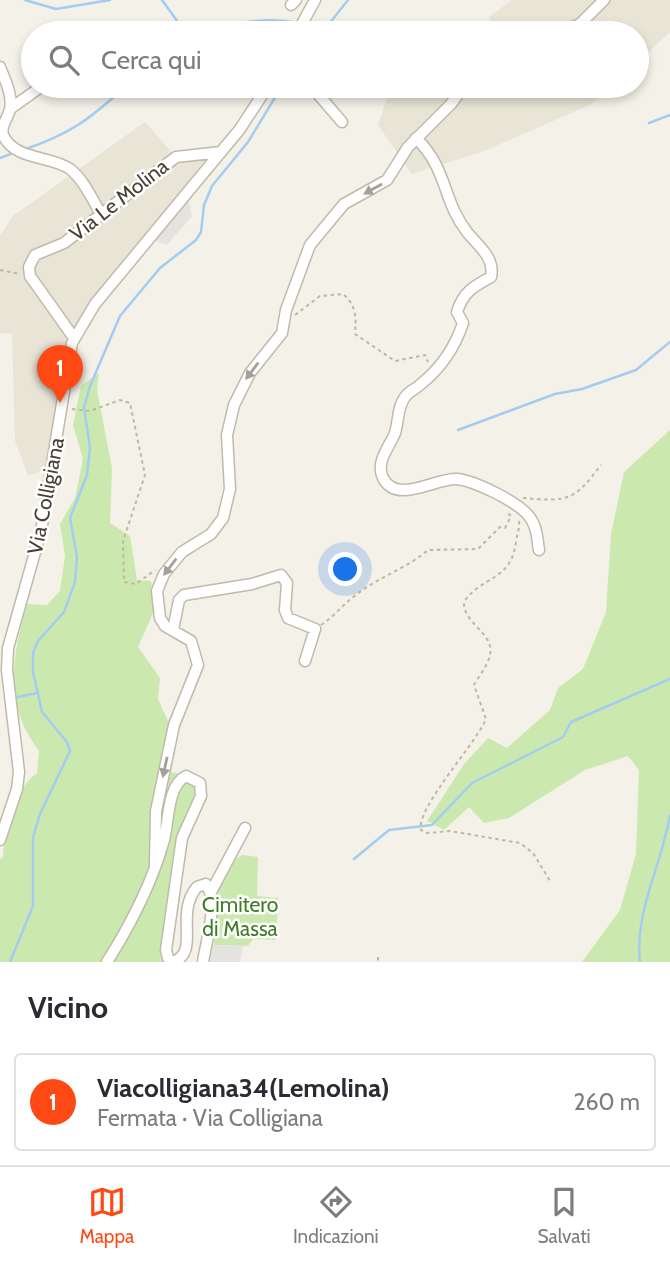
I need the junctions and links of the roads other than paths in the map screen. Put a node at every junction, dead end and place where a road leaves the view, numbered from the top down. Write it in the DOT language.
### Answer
graph roads {
  1 [pos="315,0"];
  2 [pos="593,0"];
  3 [pos="604,0"];
  4 [pos="590,12"];
  5 [pos="304,21"];
  6 [pos="582,21"];
  7 [pos="0,67"];
  8 [pos="25,98"];
  9 [pos="259,98"];
  10 [pos="321,98"];
  11 [pos="455,98"];
  12 [pos="10,108"];
  13 [pos="342,122"];
  14 [pos="1,132"];
  15 [pos="416,138"];
  16 [pos="221,152"];
  17 [pos="101,214"];
  18 [pos="74,338"];
  19 [pos="538,550"];
  20 [pos="173,630"];
  21 [pos="305,661"];
  22 [pos="6,710"];
  23 [pos="245,828"];
  24 [pos="0,840"];
  25 [pos="155,865"];
  26 [pos="211,892"];
  27 [pos="107,962"];
  28 [pos="203,962"];
  1 -- 5 [label="street"];
  2 -- 4 [label="street"];
  3 -- 4 [label="street"];
  4 -- 6 [label="street"];
  7 -- 12 [label="street"];
  8 -- 12 [label="street"];
  9 -- 16 [label="street, Via Colligiana"];
  10 -- 13 [label="street"];
  11 -- 15 [label="street"];
  12 -- 14 [label="street"];
  14 -- 17 [label="street"];
  15 -- 19 [label="street"];
  15 -- 20 [label="street, one-way"];
  16 -- 17 [label="street, Via Le Molina"];
  16 -- 18 [label="street, Via Colligiana"];
  17 -- 18 [label="street, Via Le Molina"];
  18 -- 22 [label="street, Via Colligiana"];
  20 -- 21 [label="street"];
  20 -- 25 [label="street, one-way"];
  22 -- 24 [label="street, Via Colligiana"];
  23 -- 26 [label="street"];
  25 -- 26 [label="street"];
  25 -- 27 [label="street"];
  26 -- 28 [label="street"];
}
